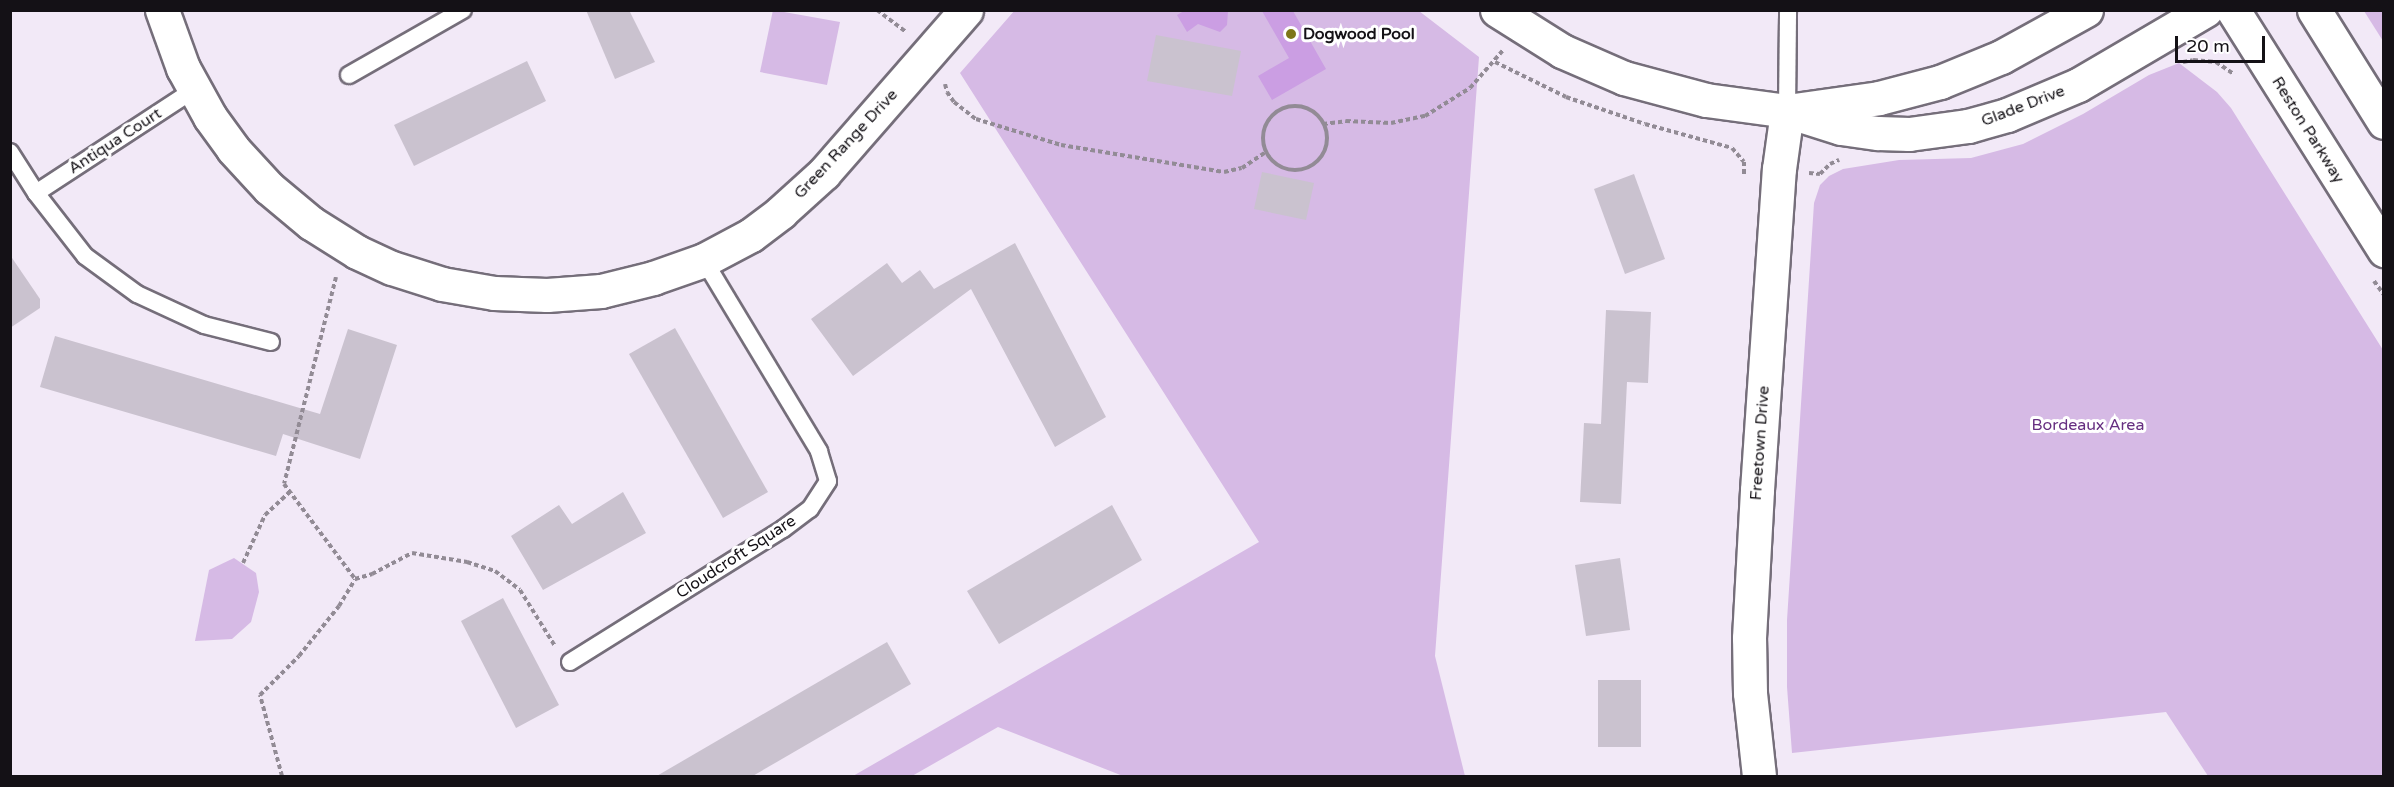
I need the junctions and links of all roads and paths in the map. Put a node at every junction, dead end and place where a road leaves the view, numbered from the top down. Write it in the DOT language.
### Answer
graph roads {
  1 [pos="162,10"];
  2 [pos="463,10"];
  3 [pos="877,10"];
  4 [pos="966,10"];
  5 [pos="1788,10"];
  6 [pos="2086,10"];
  7 [pos="2206,10"];
  8 [pos="2233,10"];
  9 [pos="2314,10"];
  10 [pos="1509,19"];
  11 [pos="928,53"];
  12 [pos="2193,60"];
  13 [pos="2216,62"];
  14 [pos="349,75"];
  15 [pos="195,89"];
  16 [pos="1787,111"];
  17 [pos="2384,122"];
  18 [pos="1323,124"];
  19 [pos="10,152"];
  20 [pos="1266,152"];
  21 [pos="36,193"];
  22 [pos="346,245"];
  23 [pos="2384,250"];
  24 [pos="704,260"];
  25 [pos="271,342"];
  26 [pos="290,492"];
  27 [pos="243,563"];
  28 [pos="355,579"];
  29 [pos="570,662"];
  30 [pos="282,777"];
  31 [pos="1759,777"];
  1 -- 15 [label="street, Green Range Drive"];
  2 -- 14 [label="lane"];
  3 -- 11 [label="path"];
  4 -- 11 [label="street, Green Range Drive"];
  5 -- 16 [label="lane"];
  6 -- 16 [label="street, Glade Drive"];
  7 -- 16 [label="street, Glade Drive"];
  8 -- 23 [label="street, Reston Parkway"];
  9 -- 17 [label="street"];
  10 -- 16 [label="street, Glade Drive"];
  10 -- 18 [label="path"];
  11 -- 20 [label="path"];
  11 -- 24 [label="street, Green Range Drive"];
  12 -- 13 [label="path"];
  15 -- 21 [label="lane, Antiqua Court"];
  15 -- 22 [label="street, Green Range Drive"];
  16 -- 31 [label="street, Freetown Drive"];
  18 -- 20 [label="path"];
  18 -- 20 [label="path"];
  19 -- 21 [label="lane"];
  21 -- 25 [label="lane"];
  22 -- 24 [label="street, Green Range Drive"];
  22 -- 26 [label="path"];
  24 -- 29 [label="lane, Cloudcroft Square"];
  26 -- 27 [label="path"];
  26 -- 28 [label="path"];
  28 -- 29 [label="path"];
  28 -- 30 [label="path"];
}
